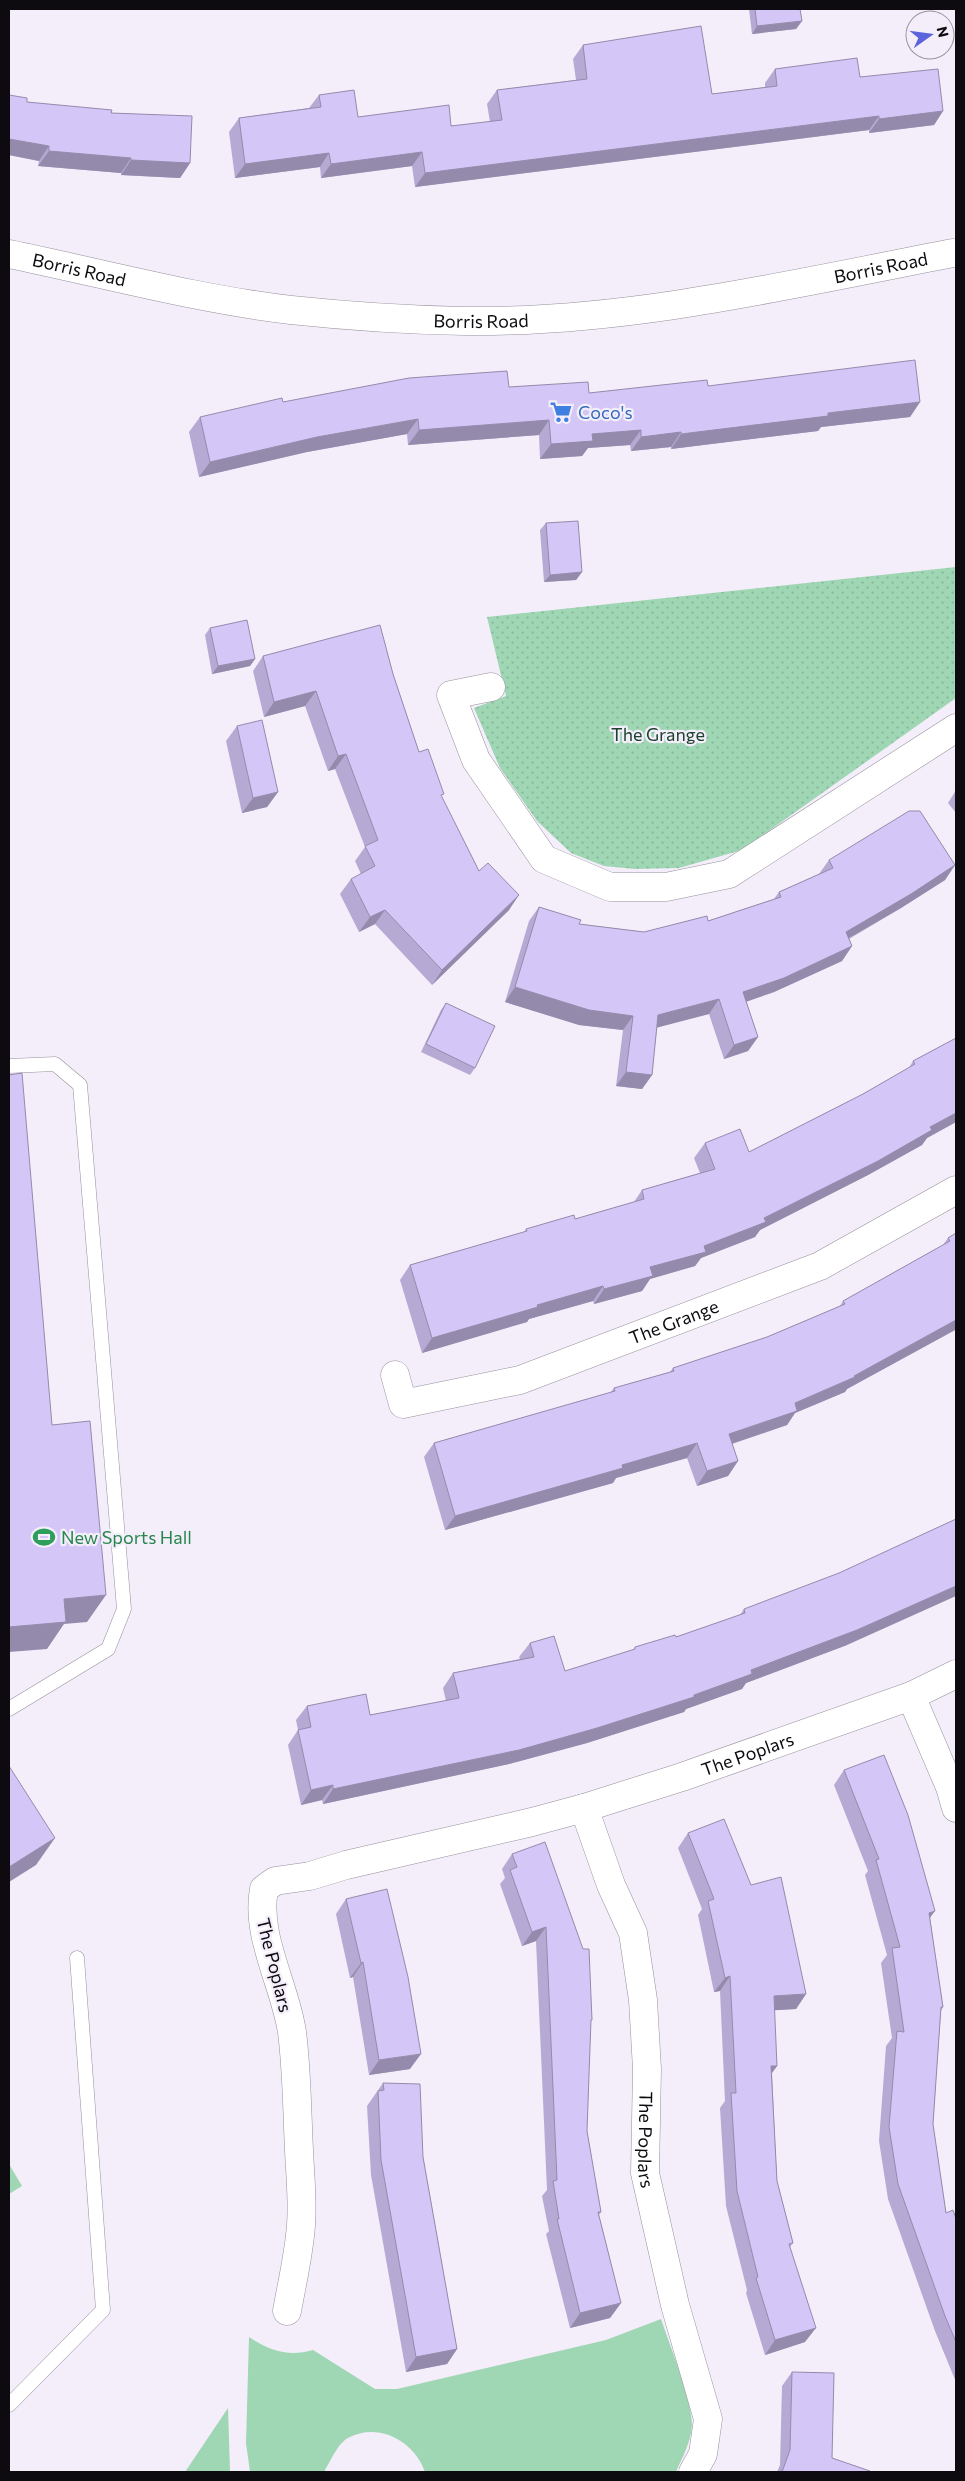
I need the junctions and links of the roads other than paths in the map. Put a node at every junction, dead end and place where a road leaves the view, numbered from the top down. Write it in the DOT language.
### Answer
graph roads {
  1 [pos="955,249"];
  2 [pos="9,254"];
  3 [pos="491,687"];
  4 [pos="956,728"];
  5 [pos="9,1066"];
  6 [pos="956,1190"];
  7 [pos="394,1375"];
  8 [pos="956,1674"];
  9 [pos="911,1696"];
  10 [pos="9,1709"];
  11 [pos="584,1808"];
  12 [pos="956,1808"];
  13 [pos="77,1958"];
  14 [pos="287,2311"];
  15 [pos="9,2406"];
  16 [pos="693,2472"];
  1 -- 2 [label="street, Borris Road"];
  3 -- 4 [label="street"];
  5 -- 10 [label="lane"];
  6 -- 7 [label="street, The Grange"];
  8 -- 9 [label="street, The Poplars"];
  9 -- 11 [label="street, The Poplars"];
  9 -- 12 [label="street"];
  11 -- 14 [label="street, The Poplars"];
  11 -- 16 [label="street, The Poplars"];
  13 -- 15 [label="lane"];
}
